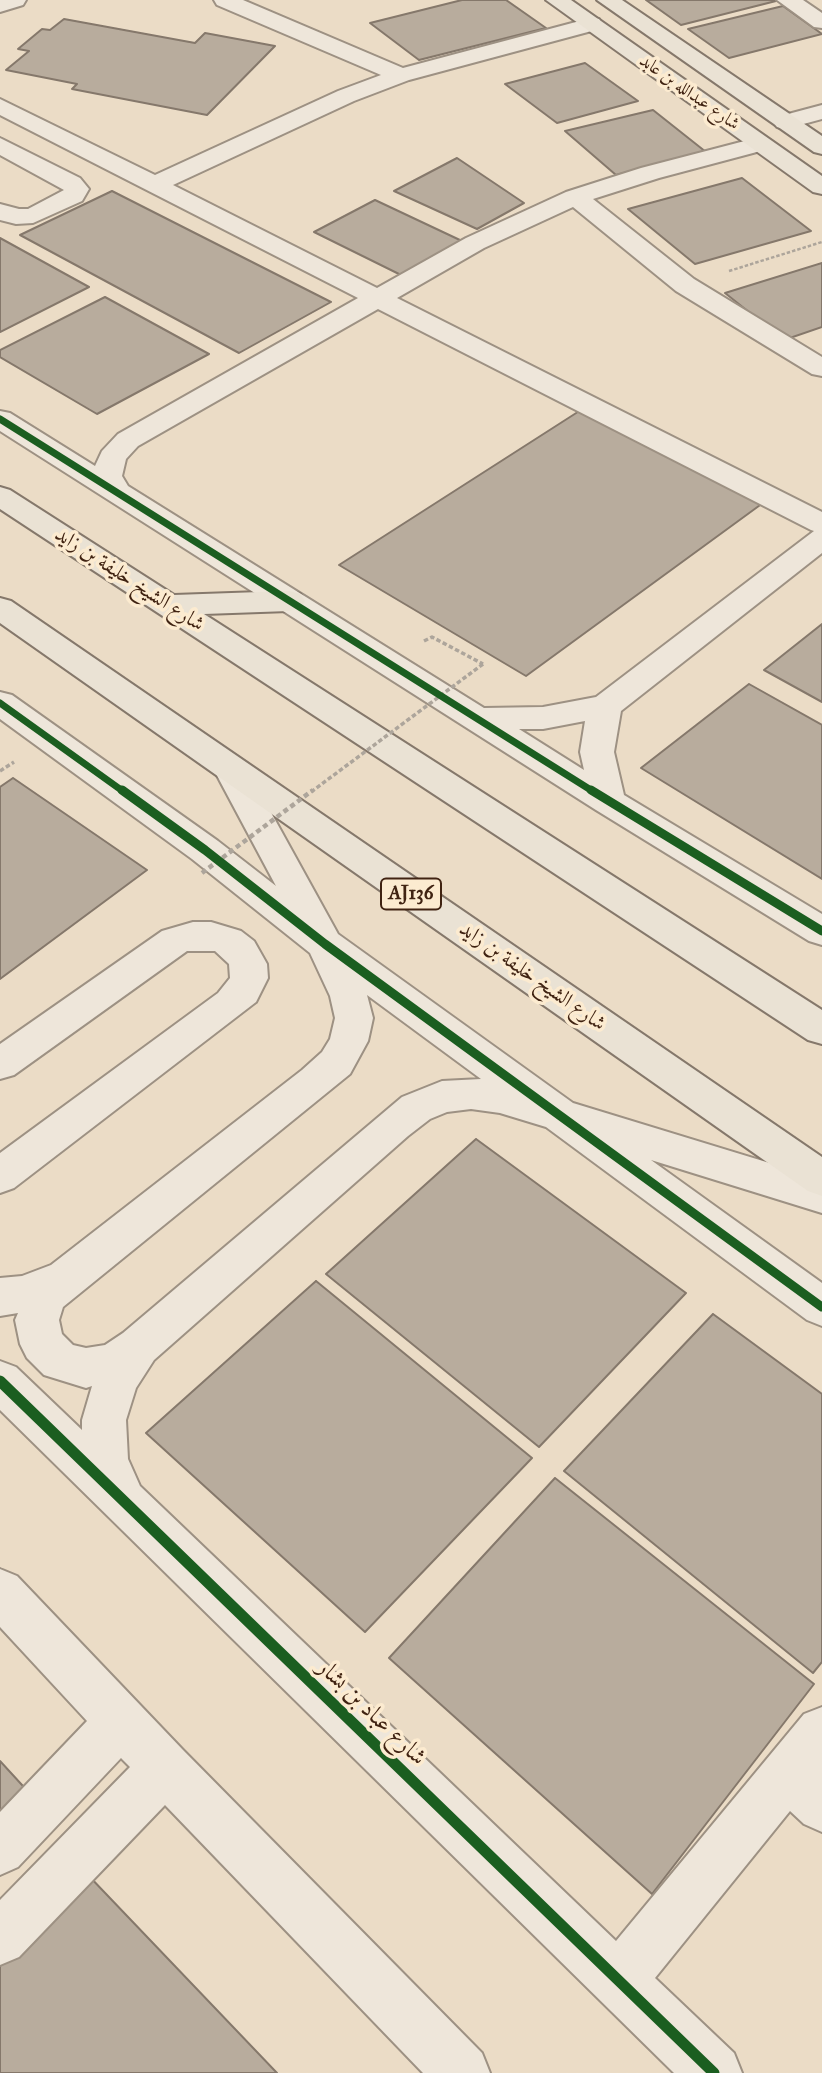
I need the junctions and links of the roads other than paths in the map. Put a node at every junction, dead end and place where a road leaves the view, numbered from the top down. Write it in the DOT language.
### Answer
graph roads {
  1 [pos="15,0"];
  2 [pos="225,0"];
  3 [pos="557,0"];
  4 [pos="608,0"];
  5 [pos="788,0"];
  6 [pos="0,6"];
  7 [pos="821,20"];
  8 [pos="591,24"];
  9 [pos="401,75"];
  10 [pos="0,106"];
  11 [pos="822,112"];
  12 [pos="785,122"];
  13 [pos="760,144"];
  14 [pos="0,145"];
  15 [pos="822,147"];
  16 [pos="155,184"];
  17 [pos="822,187"];
  18 [pos="575,197"];
  19 [pos="0,211"];
  20 [pos="380,298"];
  21 [pos="822,368"];
  22 [pos="0,419"];
  23 [pos="128,440"];
  24 [pos="35,441"];
  25 [pos="117,493"];
  26 [pos="0,496"];
  27 [pos="821,536"];
  28 [pos="289,601"];
  29 [pos="167,604"];
  30 [pos="0,608"];
  31 [pos="0,703"];
  32 [pos="606,706"];
  33 [pos="476,719"];
  34 [pos="230,768"];
  35 [pos="608,801"];
  36 [pos="822,931"];
  37 [pos="326,944"];
  38 [pos="822,1029"];
  39 [pos="4,1055"];
  40 [pos="562,1115"];
  41 [pos="0,1176"];
  42 [pos="822,1179"];
  43 [pos="822,1196"];
  44 [pos="66,1278"];
  45 [pos="0,1297"];
  46 [pos="822,1307"];
  47 [pos="139,1346"];
  48 [pos="0,1381"];
  49 [pos="122,1498"];
  50 [pos="0,1592"];
  51 [pos="122,1721"];
  52 [pos="822,1732"];
  53 [pos="164,1768"];
  54 [pos="804,1791"];
  55 [pos="0,1849"];
  56 [pos="0,1938"];
  57 [pos="618,1980"];
  58 [pos="462,2073"];
  59 [pos="714,2073"];
  1 -- 6 [label="street"];
  2 -- 9 [label="street"];
  3 -- 8 [label="main road, شارع عبدالله بن عابد"];
  4 -- 12 [label="main road, شارع عبدالله بن عابد"];
  5 -- 7 [label="street"];
  8 -- 9 [label="street"];
  8 -- 13 [label="main road, شارع عبدالله بن عابد"];
  9 -- 16 [label="street"];
  10 -- 16 [label="street"];
  11 -- 12 [label="street"];
  12 -- 15 [label="main road, شارع عبدالله بن عابد"];
  13 -- 17 [label="main road, شارع عبدالله بن عابد"];
  13 -- 18 [label="street"];
  14 -- 19 [label="street"];
  16 -- 20 [label="street"];
  18 -- 20 [label="street"];
  18 -- 21 [label="street"];
  20 -- 23 [label="street"];
  20 -- 27 [label="street"];
  22 -- 24 [label="street"];
  23 -- 24 [label="street"];
  23 -- 25 [label="street"];
  24 -- 25 [label="street"];
  25 -- 28 [label="street"];
  26 -- 29 [label="main road, شارع الشيخ خليفة بن زايد"];
  27 -- 32 [label="street"];
  28 -- 29 [label="main road"];
  28 -- 33 [label="street"];
  29 -- 38 [label="main road, شارع الشيخ خليفة بن زايد"];
  30 -- 34 [label="main road, شارع الشيخ خليفة بن زايد / AJ136"];
  31 -- 37 [label="street"];
  32 -- 33 [label="street"];
  32 -- 35 [label="street"];
  33 -- 35 [label="street"];
  34 -- 37 [label="street"];
  34 -- 42 [label="main road, شارع الشيخ خليفة بن زايد / AJ136"];
  35 -- 36 [label="street"];
  37 -- 40 [label="street"];
  37 -- 44 [label="street"];
  39 -- 41 [label="street"];
  40 -- 43 [label="street"];
  40 -- 46 [label="street"];
  40 -- 47 [label="street"];
  44 -- 45 [label="street"];
  44 -- 47 [label="street"];
  47 -- 49 [label="street"];
  48 -- 49 [label="street, شارع عباد بن بشار"];
  49 -- 57 [label="street, شارع عباد بن بشار"];
  50 -- 51 [label="street"];
  51 -- 53 [label="street"];
  51 -- 55 [label="street"];
  52 -- 54 [label="street"];
  53 -- 56 [label="street"];
  53 -- 58 [label="street"];
  54 -- 57 [label="street"];
  57 -- 59 [label="street, شارع عباد بن بشار"];
}
